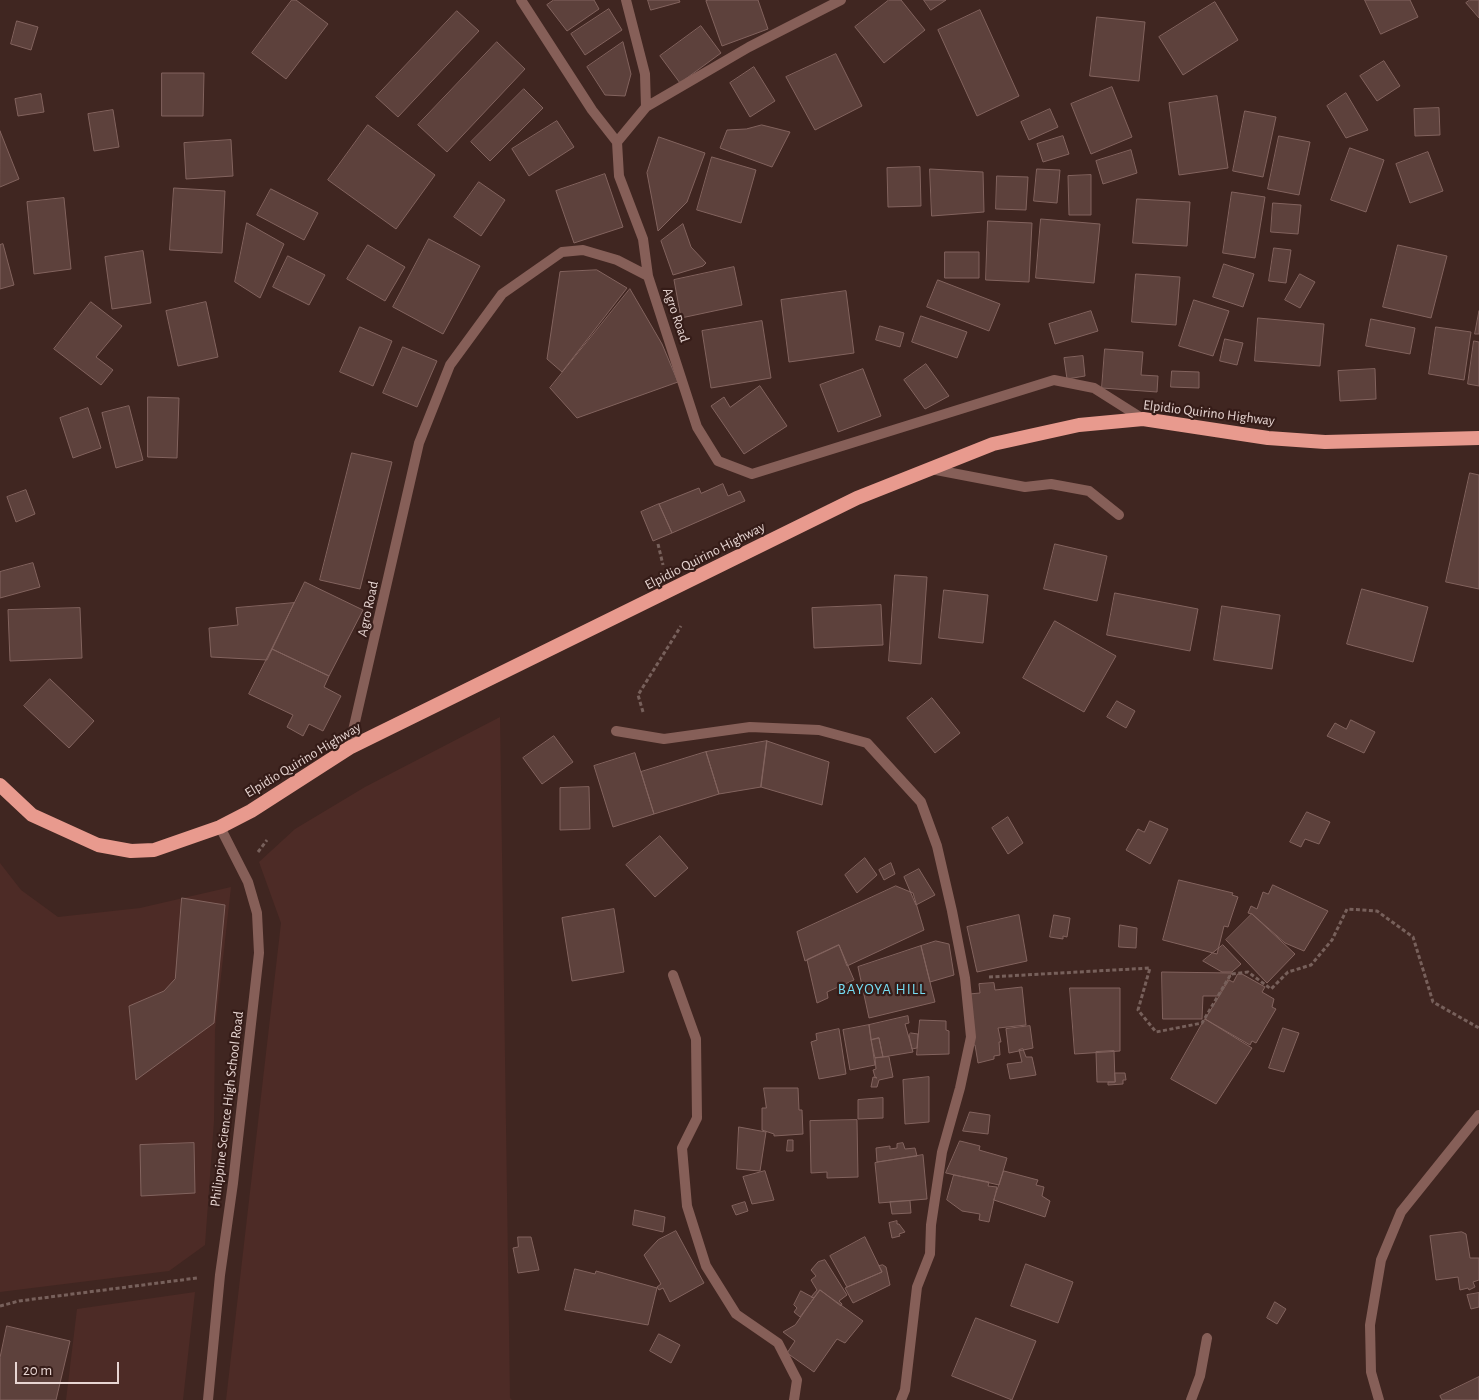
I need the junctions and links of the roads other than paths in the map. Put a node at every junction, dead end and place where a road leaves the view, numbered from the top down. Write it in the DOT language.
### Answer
graph roads {
  1 [pos="521,0"];
  2 [pos="626,0"];
  3 [pos="841,0"];
  4 [pos="646,107"];
  5 [pos="617,142"];
  6 [pos="648,276"];
  7 [pos="1143,419"];
  8 [pos="1479,438"];
  9 [pos="931,469"];
  10 [pos="1119,515"];
  11 [pos="616,731"];
  12 [pos="350,748"];
  13 [pos="0,786"];
  14 [pos="220,827"];
  15 [pos="672,975"];
  16 [pos="1479,1115"];
  17 [pos="1206,1338"];
  18 [pos="208,1400"];
  19 [pos="794,1400"];
  20 [pos="901,1400"];
  21 [pos="1191,1400"];
  22 [pos="1379,1400"];
  1 -- 5 [label="street"];
  2 -- 4 [label="street"];
  3 -- 4 [label="street"];
  4 -- 5 [label="street"];
  5 -- 6 [label="street"];
  6 -- 7 [label="street, Agro Road"];
  6 -- 12 [label="street, Agro Road"];
  7 -- 8 [label="highway, Elpidio Quirino Highway"];
  7 -- 9 [label="highway, Elpidio Quirino Highway"];
  9 -- 10 [label="street"];
  9 -- 12 [label="highway, Elpidio Quirino Highway"];
  11 -- 20 [label="street"];
  12 -- 14 [label="highway, Elpidio Quirino Highway"];
  13 -- 14 [label="highway, Elpidio Quirino Highway"];
  14 -- 18 [label="street, Philippine Science High School Road"];
  15 -- 19 [label="street"];
  16 -- 22 [label="street"];
  17 -- 21 [label="street"];
}
